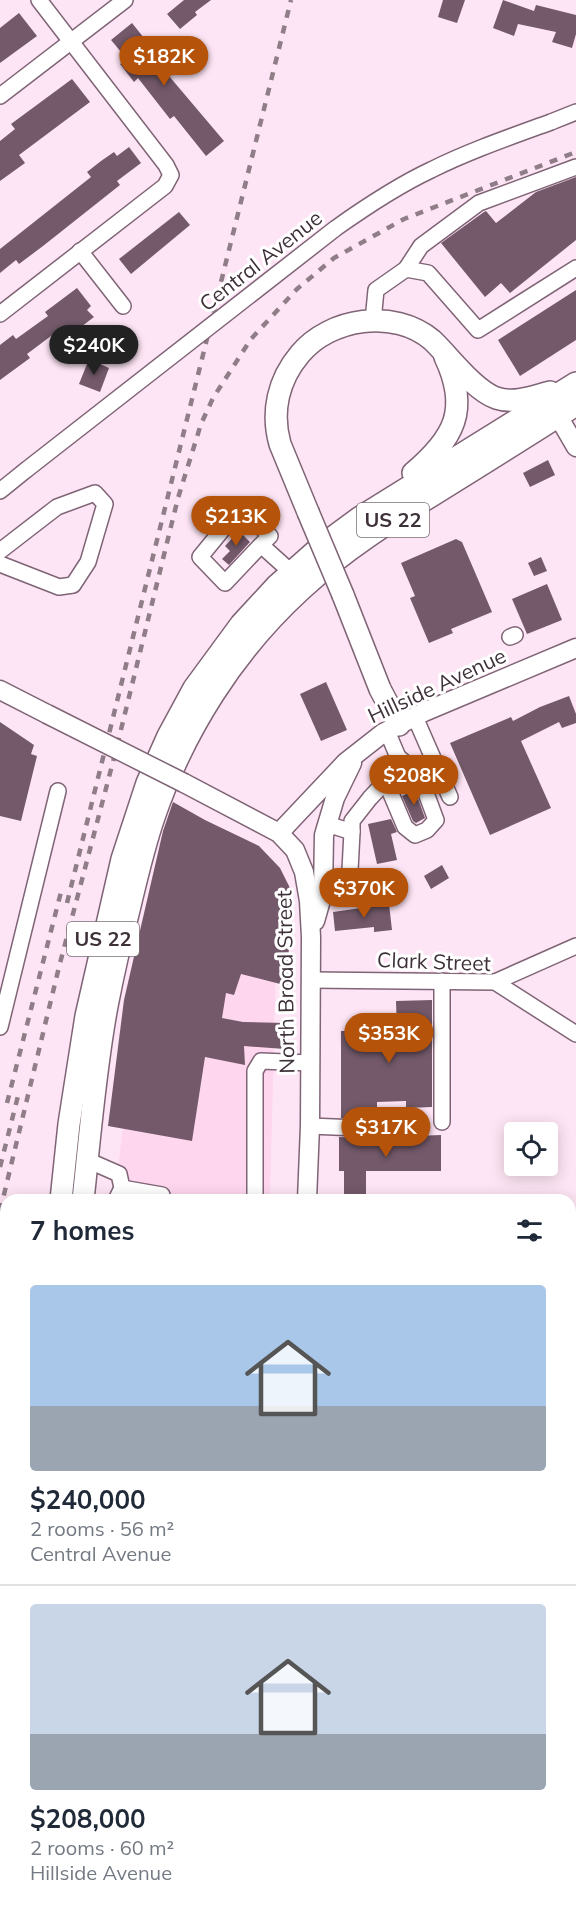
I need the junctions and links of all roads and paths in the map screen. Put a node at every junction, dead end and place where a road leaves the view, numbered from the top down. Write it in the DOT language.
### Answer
graph roads {
  1 [pos="39,0"];
  2 [pos="125,0"];
  3 [pos="72,41"];
  4 [pos="0,96"];
  5 [pos="576,112"];
  6 [pos="576,167"];
  7 [pos="80,251"];
  8 [pos="576,268"];
  9 [pos="406,269"];
  10 [pos="123,306"];
  11 [pos="0,314"];
  12 [pos="373,321"];
  13 [pos="442,351"];
  14 [pos="570,398"];
  15 [pos="576,447"];
  16 [pos="0,491"];
  17 [pos="359,518"];
  18 [pos="261,545"];
  19 [pos="0,551"];
  20 [pos="0,564"];
  21 [pos="291,572"];
  22 [pos="576,648"];
  23 [pos="0,690"];
  24 [pos="400,724"];
  25 [pos="359,750"];
  26 [pos="398,757"];
  27 [pos="386,782"];
  28 [pos="58,791"];
  29 [pos="450,797"];
  30 [pos="327,824"];
  31 [pos="352,832"];
  32 [pos="279,833"];
  33 [pos="322,893"];
  34 [pos="311,937"];
  35 [pos="576,946"];
  36 [pos="311,980"];
  37 [pos="442,981"];
  38 [pos="495,982"];
  39 [pos="0,1027"];
  40 [pos="576,1035"];
  41 [pos="311,1063"];
  42 [pos="442,1122"];
  43 [pos="310,1126"];
  44 [pos="406,1130"];
  45 [pos="87,1160"];
  46 [pos="62,1194"];
  47 [pos="84,1194"];
  48 [pos="119,1194"];
  49 [pos="255,1194"];
  50 [pos="308,1194"];
  1 -- 3 [label="street"];
  2 -- 3 [label="street"];
  3 -- 4 [label="street"];
  3 -- 7 [label="street"];
  5 -- 16 [label="street, Central Avenue, bridge"];
  6 -- 9 [label="street"];
  7 -- 10 [label="street"];
  7 -- 11 [label="street"];
  8 -- 9 [label="street"];
  9 -- 12 [label="street"];
  12 -- 13 [label="highway"];
  12 -- 24 [label="highway, bridge"];
  13 -- 14 [label="highway"];
  13 -- 17 [label="highway"];
  14 -- 15 [label="main road"];
  14 -- 17 [label="highway, US 22"];
  14 -- 45 [label="highway, US 22"];
  17 -- 21 [label="highway, US 22"];
  18 -- 18 [label="street"];
  18 -- 21 [label="street"];
  19 -- 20 [label="street"];
  21 -- 46 [label="highway, US 22"];
  22 -- 24 [label="main road, Hillside Avenue"];
  23 -- 32 [label="main road, North Broad Street, bridge"];
  24 -- 25 [label="main road, Hillside Avenue"];
  24 -- 26 [label="street"];
  24 -- 29 [label="street"];
  25 -- 30 [label="main road"];
  25 -- 32 [label="main road, Hillside Avenue"];
  26 -- 27 [label="street"];
  26 -- 27 [label="street"];
  27 -- 31 [label="street"];
  28 -- 39 [label="street"];
  30 -- 31 [label="street"];
  30 -- 33 [label="main road"];
  31 -- 33 [label="street"];
  32 -- 34 [label="main road, North Broad Street"];
  33 -- 34 [label="main road"];
  34 -- 36 [label="main road, North Broad Street"];
  35 -- 38 [label="street"];
  36 -- 37 [label="street, Clark Street"];
  36 -- 41 [label="main road, North Broad Street"];
  37 -- 38 [label="street, Clark Street"];
  37 -- 42 [label="street"];
  38 -- 40 [label="street, Clark Street"];
  41 -- 43 [label="main road, North Broad Street"];
  41 -- 49 [label="street"];
  43 -- 44 [label="street"];
  43 -- 50 [label="main road, North Broad Street"];
  45 -- 47 [label="highway, US 22"];
  45 -- 48 [label="street"];
}
